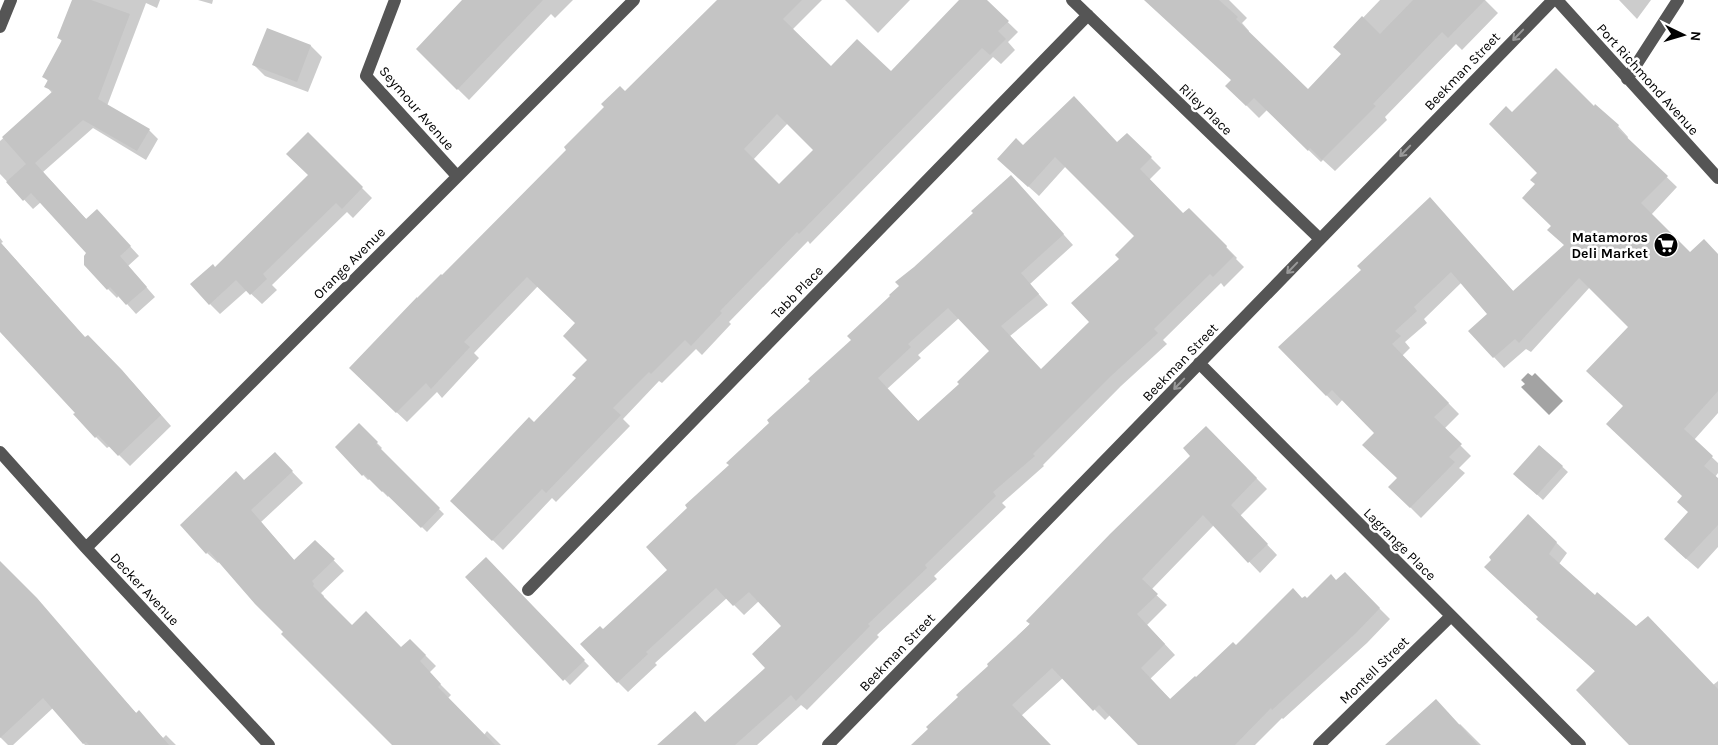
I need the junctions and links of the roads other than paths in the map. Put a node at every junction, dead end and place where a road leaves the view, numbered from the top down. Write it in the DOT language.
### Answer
graph roads {
  1 [pos="11,0"];
  2 [pos="395,0"];
  3 [pos="634,0"];
  4 [pos="1072,0"];
  5 [pos="1553,0"];
  6 [pos="1557,0"];
  7 [pos="1678,0"];
  8 [pos="1088,15"];
  9 [pos="0,27"];
  10 [pos="1627,79"];
  11 [pos="457,176"];
  12 [pos="1718,178"];
  13 [pos="1320,239"];
  14 [pos="1199,363"];
  15 [pos="0,452"];
  16 [pos="86,548"];
  17 [pos="528,590"];
  18 [pos="1451,616"];
  19 [pos="269,745"];
  20 [pos="828,745"];
  21 [pos="1319,745"];
  22 [pos="1580,745"];
  1 -- 9 [label="street"];
  2 -- 11 [label="street, Seymour Avenue"];
  3 -- 11 [label="street, Orange Avenue"];
  4 -- 8 [label="street, Riley Place"];
  5 -- 13 [label="street, Beekman Street, one-way"];
  6 -- 10 [label="street, Port Richmond Avenue"];
  7 -- 10 [label="street"];
  8 -- 13 [label="street, Riley Place"];
  8 -- 17 [label="street, Tabb Place"];
  10 -- 12 [label="street, Port Richmond Avenue"];
  11 -- 16 [label="street, Orange Avenue"];
  13 -- 14 [label="street, Beekman Street, one-way"];
  14 -- 18 [label="street, Lagrange Place"];
  14 -- 20 [label="street, Beekman Street, one-way"];
  15 -- 16 [label="street, Decker Avenue"];
  16 -- 19 [label="street, Decker Avenue"];
  18 -- 21 [label="street, Montell Street"];
  18 -- 22 [label="street, Lagrange Place"];
}
